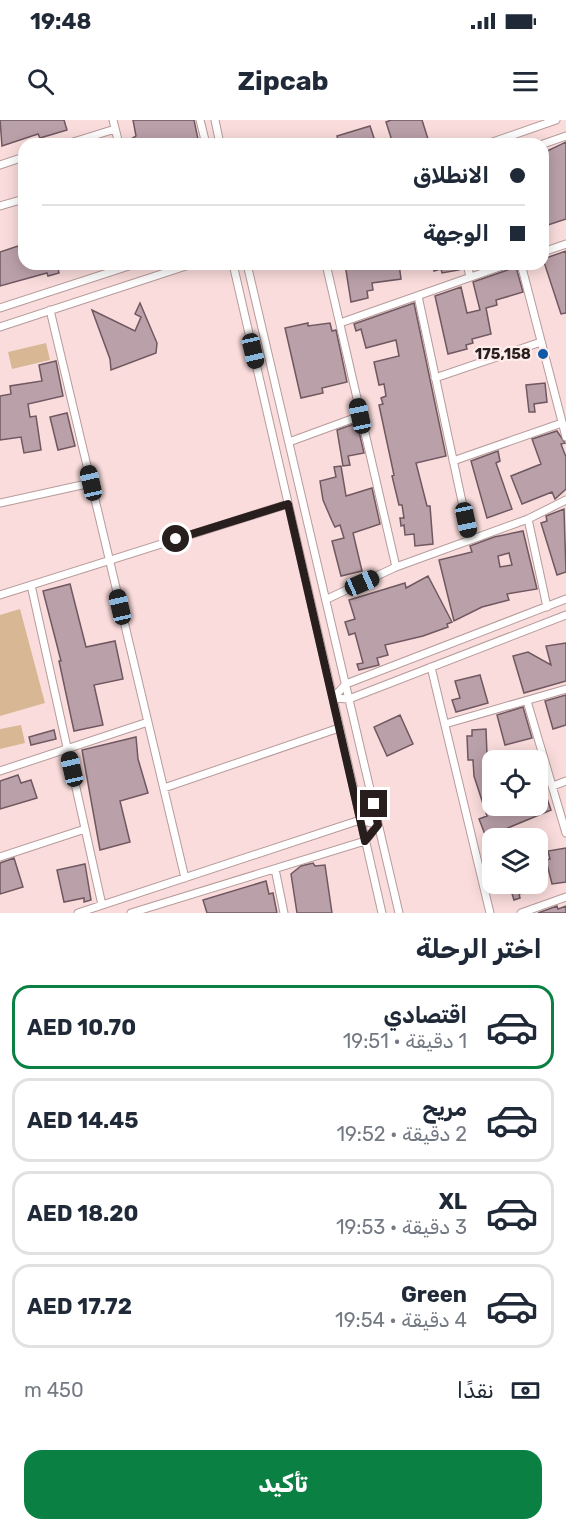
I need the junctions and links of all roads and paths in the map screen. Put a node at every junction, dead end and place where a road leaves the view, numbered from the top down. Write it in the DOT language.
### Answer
graph roads {
  1 [pos="113,120"];
  2 [pos="200,120"];
  3 [pos="215,120"];
  4 [pos="556,120"];
  5 [pos="116,129"];
  6 [pos="566,136"];
  7 [pos="87,138"];
  8 [pos="118,138"];
  9 [pos="204,138"];
  10 [pos="219,138"];
  11 [pos="504,138"];
  12 [pos="549,142"];
  13 [pos="18,159"];
  14 [pos="0,165"];
  15 [pos="18,201"];
  16 [pos="0,206"];
  17 [pos="566,244"];
  18 [pos="549,250"];
  19 [pos="117,270"];
  20 [pos="173,270"];
  21 [pos="234,270"];
  22 [pos="248,270"];
  23 [pos="327,270"];
  24 [pos="468,270"];
  25 [pos="490,270"];
  26 [pos="523,270"];
  27 [pos="470,277"];
  28 [pos="418,296"];
  29 [pos="0,308"];
  30 [pos="50,310"];
  31 [pos="340,323"];
  32 [pos="0,327"];
  33 [pos="541,342"];
  34 [pos="435,378"];
  35 [pos="360,416"];
  36 [pos="562,423"];
  37 [pos="566,437"];
  38 [pos="289,442"];
  39 [pos="453,461"];
  40 [pos="91,483"];
  41 [pos="566,500"];
  42 [pos="0,503"];
  43 [pos="288,504"];
  44 [pos="528,519"];
  45 [pos="470,539"];
  46 [pos="110,560"];
  47 [pos="396,567"];
  48 [pos="31,585"];
  49 [pos="0,595"];
  50 [pos="327,599"];
  51 [pos="566,599"];
  52 [pos="547,607"];
  53 [pos="566,615"];
  54 [pos="431,667"];
  55 [pos="345,684"];
  56 [pos="566,689"];
  57 [pos="333,698"];
  58 [pos="349,699"];
  59 [pos="527,701"];
  60 [pos="148,722"];
  61 [pos="445,724"];
  62 [pos="339,728"];
  63 [pos="68,749"];
  64 [pos="0,771"];
  65 [pos="566,781"];
  66 [pos="554,786"];
  67 [pos="164,788"];
  68 [pos="360,820"];
  69 [pos="378,825"];
  70 [pos="86,829"];
  71 [pos="566,833"];
  72 [pos="365,841"];
  73 [pos="0,857"];
  74 [pos="275,869"];
  75 [pos="185,878"];
  76 [pos="566,897"];
  77 [pos="102,905"];
  78 [pos="78,913"];
  79 [pos="131,913"];
  80 [pos="284,913"];
  81 [pos="382,913"];
  82 [pos="399,913"];
  83 [pos="490,913"];
  84 [pos="521,913"];
  1 -- 5 [label="street"];
  2 -- 9 [label="street"];
  3 -- 10 [label="street"];
  4 -- 11 [label="street"];
  5 -- 7 [label="street"];
  5 -- 8 [label="street"];
  6 -- 12 [label="street"];
  13 -- 14 [label="street"];
  15 -- 16 [label="street"];
  17 -- 18 [label="street"];
  19 -- 29 [label="street"];
  20 -- 30 [label="street"];
  21 -- 43 [label="street"];
  22 -- 38 [label="street"];
  23 -- 31 [label="street"];
  24 -- 27 [label="street"];
  25 -- 27 [label="street"];
  26 -- 33 [label="street"];
  27 -- 28 [label="street"];
  28 -- 31 [label="street"];
  28 -- 34 [label="street"];
  30 -- 32 [label="street"];
  30 -- 40 [label="street"];
  31 -- 35 [label="street"];
  33 -- 34 [label="street"];
  33 -- 36 [label="street"];
  34 -- 39 [label="street"];
  35 -- 38 [label="street"];
  35 -- 47 [label="street"];
  36 -- 37 [label="street"];
  36 -- 39 [label="street"];
  38 -- 50 [label="street"];
  39 -- 45 [label="street"];
  40 -- 42 [label="street"];
  40 -- 46 [label="street"];
  41 -- 44 [label="street"];
  43 -- 46 [label="street"];
  43 -- 57 [label="street"];
  44 -- 45 [label="street"];
  44 -- 52 [label="street"];
  45 -- 47 [label="street"];
  46 -- 48 [label="street"];
  46 -- 60 [label="street"];
  47 -- 50 [label="street"];
  48 -- 49 [label="street"];
  48 -- 63 [label="street"];
  50 -- 55 [label="street"];
  51 -- 52 [label="street"];
  52 -- 55 [label="street"];
  53 -- 54 [label="street"];
  54 -- 58 [label="street"];
  54 -- 61 [label="street"];
  55 -- 57 [label="street"];
  55 -- 58 [label="street"];
  56 -- 59 [label="street"];
  57 -- 58 [label="street"];
  57 -- 62 [label="street"];
  58 -- 69 [label="street"];
  59 -- 61 [label="street"];
  59 -- 66 [label="street"];
  60 -- 63 [label="street"];
  60 -- 67 [label="street"];
  61 -- 83 [label="street"];
  62 -- 67 [label="street"];
  62 -- 68 [label="street"];
  63 -- 64 [label="street"];
  63 -- 70 [label="street"];
  65 -- 66 [label="street"];
  66 -- 71 [label="street"];
  67 -- 75 [label="street"];
  68 -- 69 [label="street"];
  68 -- 72 [label="street"];
  68 -- 75 [label="street"];
  69 -- 72 [label="street"];
  69 -- 82 [label="street"];
  70 -- 73 [label="street"];
  70 -- 77 [label="street"];
  72 -- 74 [label="street"];
  72 -- 81 [label="street"];
  74 -- 79 [label="street"];
  74 -- 80 [label="street"];
  75 -- 77 [label="street"];
  76 -- 84 [label="street"];
  77 -- 78 [label="street"];
}
